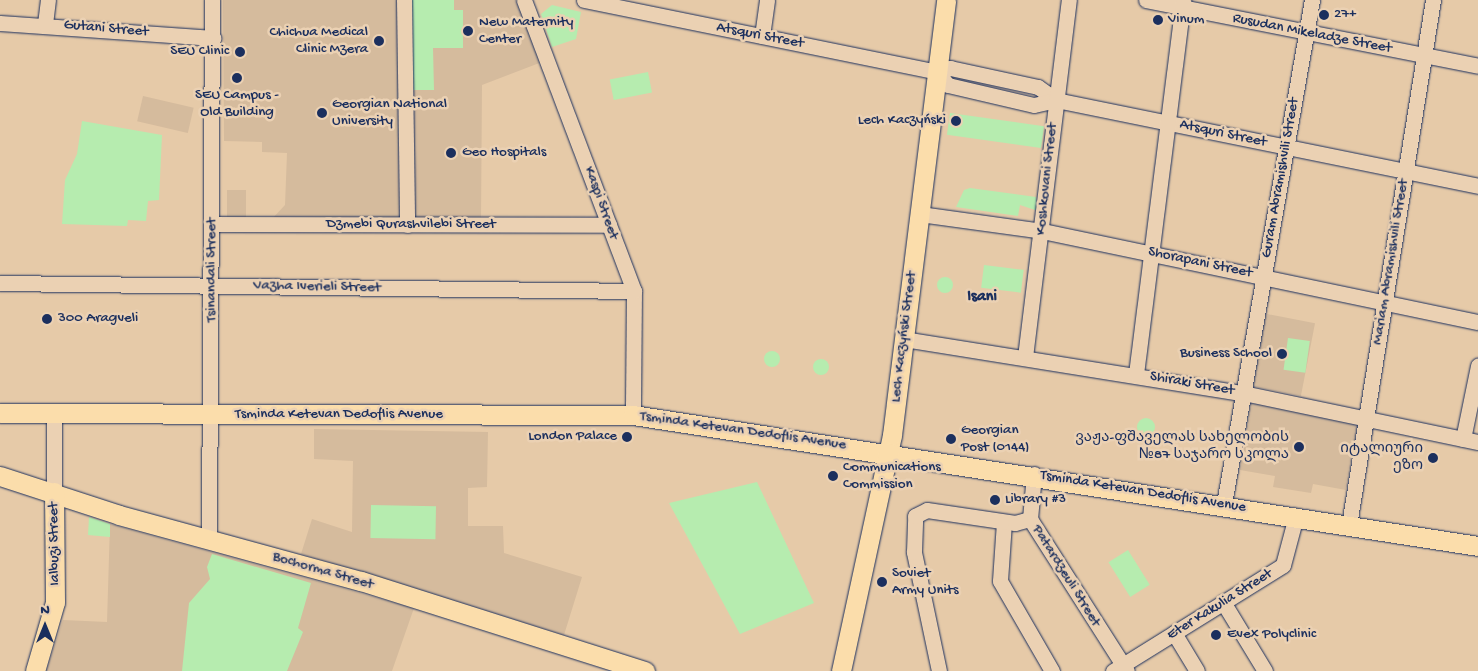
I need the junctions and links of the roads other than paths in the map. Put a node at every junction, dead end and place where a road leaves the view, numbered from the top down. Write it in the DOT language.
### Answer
graph roads {
  1 [pos="48,0"];
  2 [pos="212,0"];
  3 [pos="404,0"];
  4 [pos="524,0"];
  5 [pos="767,0"];
  6 [pos="946,0"];
  7 [pos="1069,0"];
  8 [pos="1146,0"];
  9 [pos="1312,0"];
  10 [pos="1433,0"];
  11 [pos="592,1"];
  12 [pos="1183,4"];
  13 [pos="0,23"];
  14 [pos="44,24"];
  15 [pos="1306,35"];
  16 [pos="762,36"];
  17 [pos="213,38"];
  18 [pos="1424,56"];
  19 [pos="1478,66"];
  20 [pos="937,72"];
  21 [pos="1056,100"];
  22 [pos="1168,123"];
  23 [pos="1286,147"];
  24 [pos="1406,171"];
  25 [pos="1478,186"];
  26 [pos="920,214"];
  27 [pos="212,224"];
  28 [pos="407,224"];
  29 [pos="609,225"];
  30 [pos="1042,230"];
  31 [pos="1151,253"];
  32 [pos="1263,277"];
  33 [pos="0,283"];
  34 [pos="212,286"];
  35 [pos="634,291"];
  36 [pos="1384,302"];
  37 [pos="1478,322"];
  38 [pos="904,339"];
  39 [pos="1025,357"];
  40 [pos="1478,366"];
  41 [pos="1136,374"];
  42 [pos="1242,393"];
  43 [pos="0,413"];
  44 [pos="54,413"];
  45 [pos="212,415"];
  46 [pos="633,415"];
  47 [pos="1366,418"];
  48 [pos="1463,438"];
  49 [pos="1478,442"];
  50 [pos="888,453"];
  51 [pos="1034,474"];
  52 [pos="1,478"];
  53 [pos="54,492"];
  54 [pos="1224,504"];
  55 [pos="1296,516"];
  56 [pos="1030,519"];
  57 [pos="1004,522"];
  58 [pos="1349,525"];
  59 [pos="209,539"];
  60 [pos="1478,546"];
  61 [pos="1223,602"];
  62 [pos="1174,633"];
  63 [pos="1121,669"];
  64 [pos="35,671"];
  65 [pos="645,671"];
  66 [pos="841,671"];
  67 [pos="939,671"];
  68 [pos="1052,671"];
  69 [pos="1197,671"];
  70 [pos="1265,671"];
  1 -- 14 [label="street"];
  2 -- 17 [label="street, Tsinandali Street"];
  3 -- 28 [label="street"];
  4 -- 29 [label="street, Kaspi Street"];
  5 -- 16 [label="street"];
  6 -- 20 [label="main road, Lech Kaczyński Street"];
  7 -- 21 [label="street, Koshkovani Street"];
  8 -- 12 [label="street, Rusudan Mikeladze Street"];
  9 -- 15 [label="street, Guram Abramishvili Street"];
  10 -- 18 [label="street, Mariam Abramishvili Street"];
  11 -- 16 [label="street, Atsquri Street"];
  12 -- 15 [label="street, Rusudan Mikeladze Street"];
  12 -- 22 [label="street"];
  13 -- 14 [label="street, Gutani Street"];
  14 -- 17 [label="street, Gutani Street"];
  15 -- 18 [label="street, Rusudan Mikeladze Street"];
  15 -- 23 [label="street, Guram Abramishvili Street"];
  16 -- 20 [label="street, Atsquri Street"];
  17 -- 27 [label="street, Tsinandali Street"];
  18 -- 19 [label="street, Rusudan Mikeladze Street"];
  18 -- 24 [label="street, Mariam Abramishvili Street"];
  20 -- 21 [label="street, Atsquri Street"];
  20 -- 26 [label="main road, Lech Kaczyński Street"];
  21 -- 22 [label="street, Atsquri Street"];
  21 -- 30 [label="street, Koshkovani Street"];
  22 -- 23 [label="street, Atsquri Street"];
  22 -- 31 [label="street"];
  23 -- 24 [label="street, Atsquri Street"];
  23 -- 32 [label="street, Guram Abramishvili Street"];
  24 -- 25 [label="street, Atsquri Street"];
  24 -- 36 [label="street, Mariam Abramishvili Street"];
  26 -- 30 [label="street, Shorapani Street"];
  26 -- 38 [label="main road, Lech Kaczyński Street"];
  27 -- 28 [label="street, Dzmebi Qurashvilebi Street"];
  27 -- 34 [label="street, Tsinandali Street"];
  28 -- 29 [label="street, Dzmebi Qurashvilebi Street"];
  29 -- 35 [label="street, Kaspi Street"];
  30 -- 31 [label="street, Shorapani Street"];
  30 -- 39 [label="street, Koshkovani Street"];
  31 -- 32 [label="street, Shorapani Street"];
  31 -- 41 [label="street"];
  32 -- 36 [label="street, Shorapani Street"];
  32 -- 42 [label="street, Guram Abramishvili Street"];
  33 -- 34 [label="street, Vazha Iverieli Street"];
  34 -- 35 [label="street, Vazha Iverieli Street"];
  34 -- 45 [label="street, Tsinandali Street"];
  35 -- 46 [label="street, Kaspi Street"];
  36 -- 37 [label="street, Shorapani Street"];
  36 -- 47 [label="street, Mariam Abramishvili Street"];
  38 -- 39 [label="street, Shiraki Street"];
  38 -- 50 [label="main road, Lech Kaczyński Street"];
  39 -- 41 [label="street, Shiraki Street"];
  40 -- 48 [label="street"];
  41 -- 42 [label="street, Shiraki Street"];
  42 -- 47 [label="street, Shiraki Street"];
  42 -- 54 [label="street, Guram Abramishvili Street"];
  43 -- 44 [label="main road, Tsminda Ketevan Dedoflis Avenue"];
  44 -- 45 [label="main road, Tsminda Ketevan Dedoflis Avenue"];
  44 -- 53 [label="street, Ialbuzi Street"];
  45 -- 46 [label="main road, Tsminda Ketevan Dedoflis Avenue"];
  45 -- 59 [label="street, Tsinandali Street"];
  46 -- 50 [label="main road, Tsminda Ketevan Dedoflis Avenue"];
  47 -- 48 [label="street, Shiraki Street"];
  47 -- 58 [label="street, Mariam Abramishvili Street"];
  48 -- 49 [label="street, Shiraki Street"];
  50 -- 51 [label="main road, Tsminda Ketevan Dedoflis Avenue"];
  50 -- 66 [label="main road, Lech Kaczyński Street"];
  51 -- 54 [label="main road, Tsminda Ketevan Dedoflis Avenue"];
  51 -- 56 [label="street, Patardzeuli Street"];
  52 -- 53 [label="main road, Bochorma Street"];
  53 -- 59 [label="main road, Bochorma Street"];
  53 -- 64 [label="main road, Ialbuzi Street"];
  54 -- 55 [label="main road, Tsminda Ketevan Dedoflis Avenue"];
  55 -- 58 [label="main road, Tsminda Ketevan Dedoflis Avenue"];
  55 -- 61 [label="street, Eter Kakulia Street"];
  56 -- 57 [label="street"];
  56 -- 63 [label="street, Patardzeuli Street"];
  57 -- 67 [label="street"];
  57 -- 68 [label="street"];
  58 -- 60 [label="main road, Tsminda Ketevan Dedoflis Avenue"];
  59 -- 65 [label="main road, Bochorma Street"];
  61 -- 62 [label="street, Eter Kakulia Street"];
  61 -- 70 [label="street"];
  62 -- 63 [label="street, Eter Kakulia Street"];
  62 -- 69 [label="street"];
}
